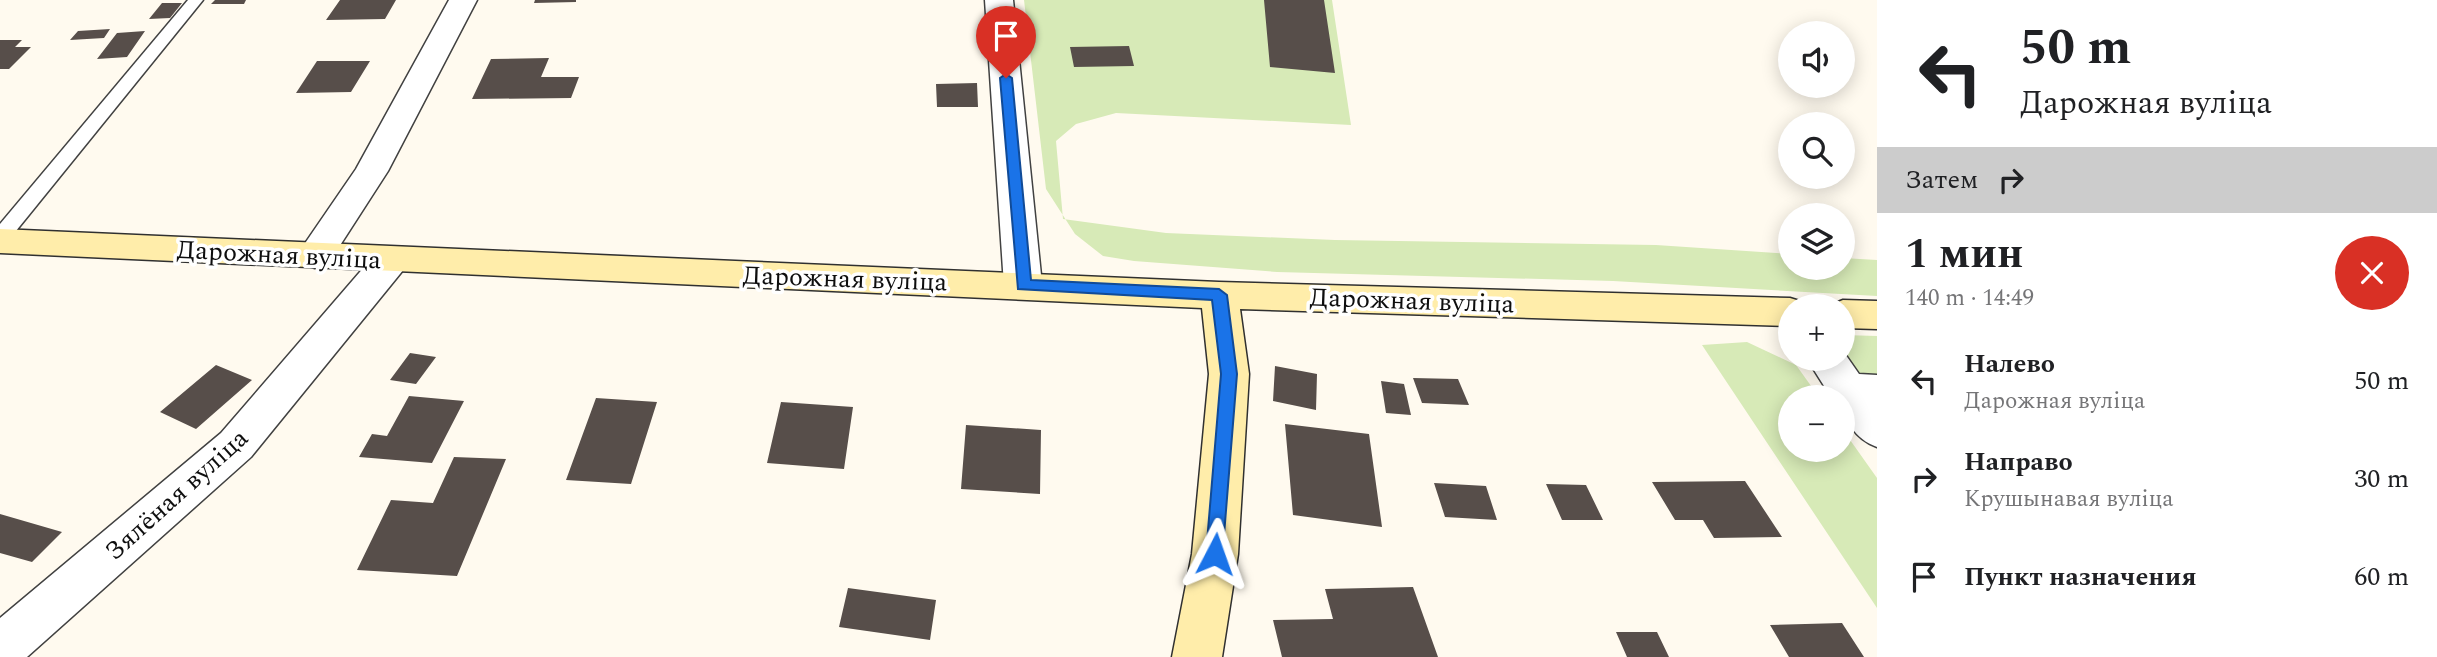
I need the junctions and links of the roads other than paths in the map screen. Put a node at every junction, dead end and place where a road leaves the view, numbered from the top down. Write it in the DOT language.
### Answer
graph roads {
  1 [pos="196,0"];
  2 [pos="464,0"];
  3 [pos="999,0"];
  4 [pos="0,239"];
  5 [pos="315,255"];
  6 [pos="391,260"];
  7 [pos="1023,285"];
  8 [pos="1219,295"];
  9 [pos="1778,312"];
  10 [pos="1855,314"];
  11 [pos="1877,315"];
  12 [pos="1851,380"];
  13 [pos="1877,430"];
  14 [pos="0,649"];
  15 [pos="1196,657"];
  1 -- 4 [label="lane"];
  2 -- 5 [label="street"];
  3 -- 7 [label="street"];
  4 -- 5 [label="main road, Дарожная вуліца"];
  5 -- 6 [label="main road, Дарожная вуліца"];
  6 -- 7 [label="main road, Дарожная вуліца"];
  6 -- 14 [label="street, Зялёная вуліца"];
  7 -- 8 [label="main road, Дарожная вуліца"];
  8 -- 9 [label="main road, Дарожная вуліца"];
  8 -- 15 [label="main road"];
  10 -- 11 [label="main road"];
  12 -- 13 [label="street"];
}
